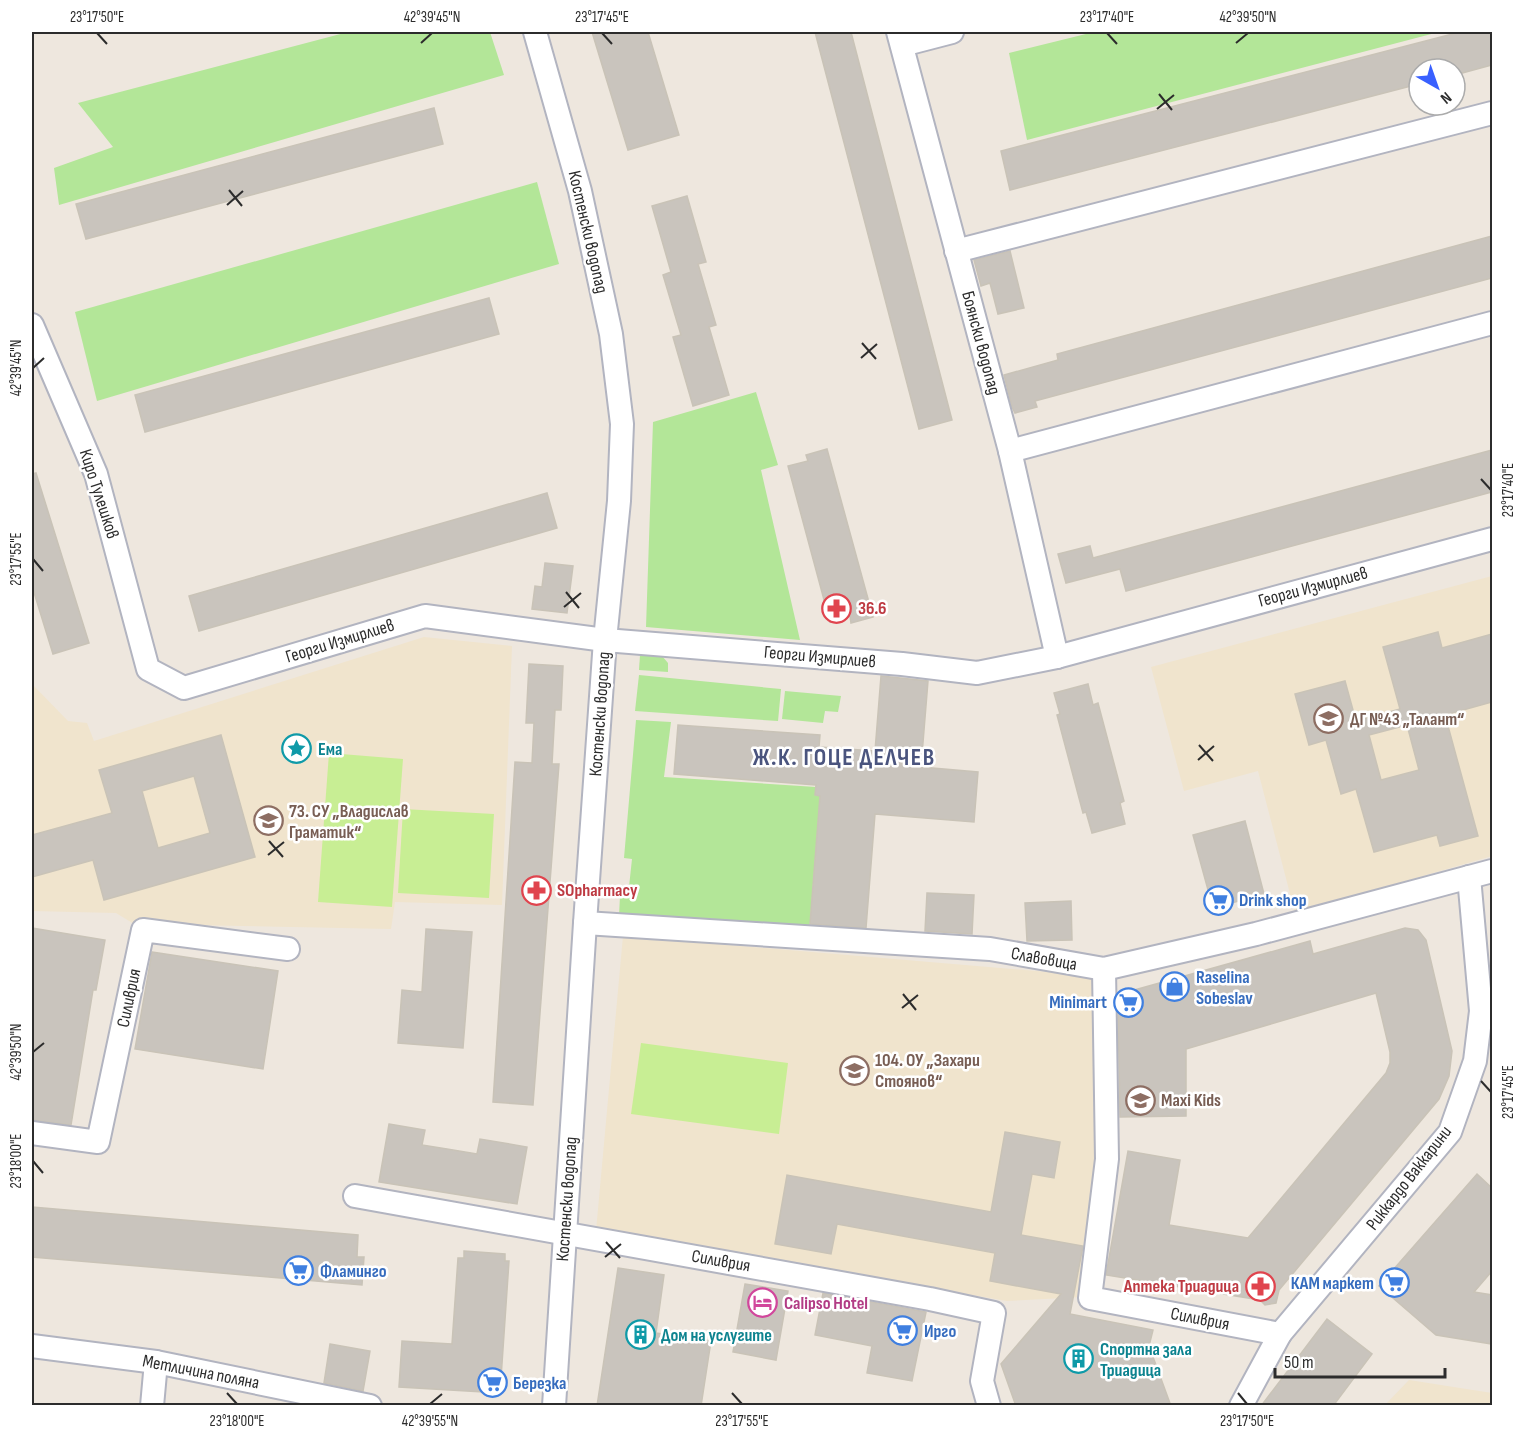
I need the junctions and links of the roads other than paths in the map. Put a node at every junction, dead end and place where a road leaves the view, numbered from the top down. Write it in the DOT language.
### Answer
graph roads {
  1 [pos="535,32"];
  2 [pos="952,32"];
  3 [pos="900,38"];
  4 [pos="1492,113"];
  5 [pos="956,251"];
  6 [pos="1492,323"];
  7 [pos="32,325"];
  8 [pos="1010,451"];
  9 [pos="1492,539"];
  10 [pos="605,640"];
  11 [pos="1057,657"];
  12 [pos="148,669"];
  13 [pos="1492,871"];
  14 [pos="1469,877"];
  15 [pos="585,923"];
  16 [pos="288,949"];
  17 [pos="1104,969"];
  18 [pos="32,1133"];
  19 [pos="355,1196"];
  20 [pos="564,1233"];
  21 [pos="1280,1334"];
  22 [pos="32,1346"];
  23 [pos="156,1362"];
  24 [pos="152,1406"];
  25 [pos="370,1406"];
  26 [pos="554,1406"];
  27 [pos="989,1406"];
  28 [pos="1241,1406"];
  1 -- 10 [label="street, Костенски водопад"];
  2 -- 3 [label="street"];
  3 -- 5 [label="street, Боянски водопад"];
  4 -- 5 [label="street"];
  5 -- 8 [label="street, Боянски водопад"];
  6 -- 8 [label="street"];
  7 -- 12 [label="street, Киро Тулешков"];
  8 -- 11 [label="street, Боянски водопад"];
  9 -- 11 [label="street, Георги Измирлиев"];
  10 -- 11 [label="street, Георги Измирлиев"];
  10 -- 12 [label="street, Георги Измирлиев"];
  10 -- 15 [label="street, Костенски водопад"];
  13 -- 14 [label="street, Славовица"];
  14 -- 17 [label="street, Славовица"];
  14 -- 21 [label="street, Риккардо Ваккарини"];
  15 -- 17 [label="street, Славовица"];
  15 -- 20 [label="street, Костенски водопад"];
  16 -- 18 [label="street, Силиврия"];
  17 -- 21 [label="street, Силиврия"];
  19 -- 20 [label="street, Силиврия"];
  20 -- 26 [label="street, Костенски водопад"];
  20 -- 27 [label="street, Силиврия"];
  21 -- 28 [label="street, Риккардо Ваккарини"];
  22 -- 23 [label="street, Метличина поляна"];
  23 -- 24 [label="street"];
  23 -- 25 [label="street, Метличина поляна"];
}
